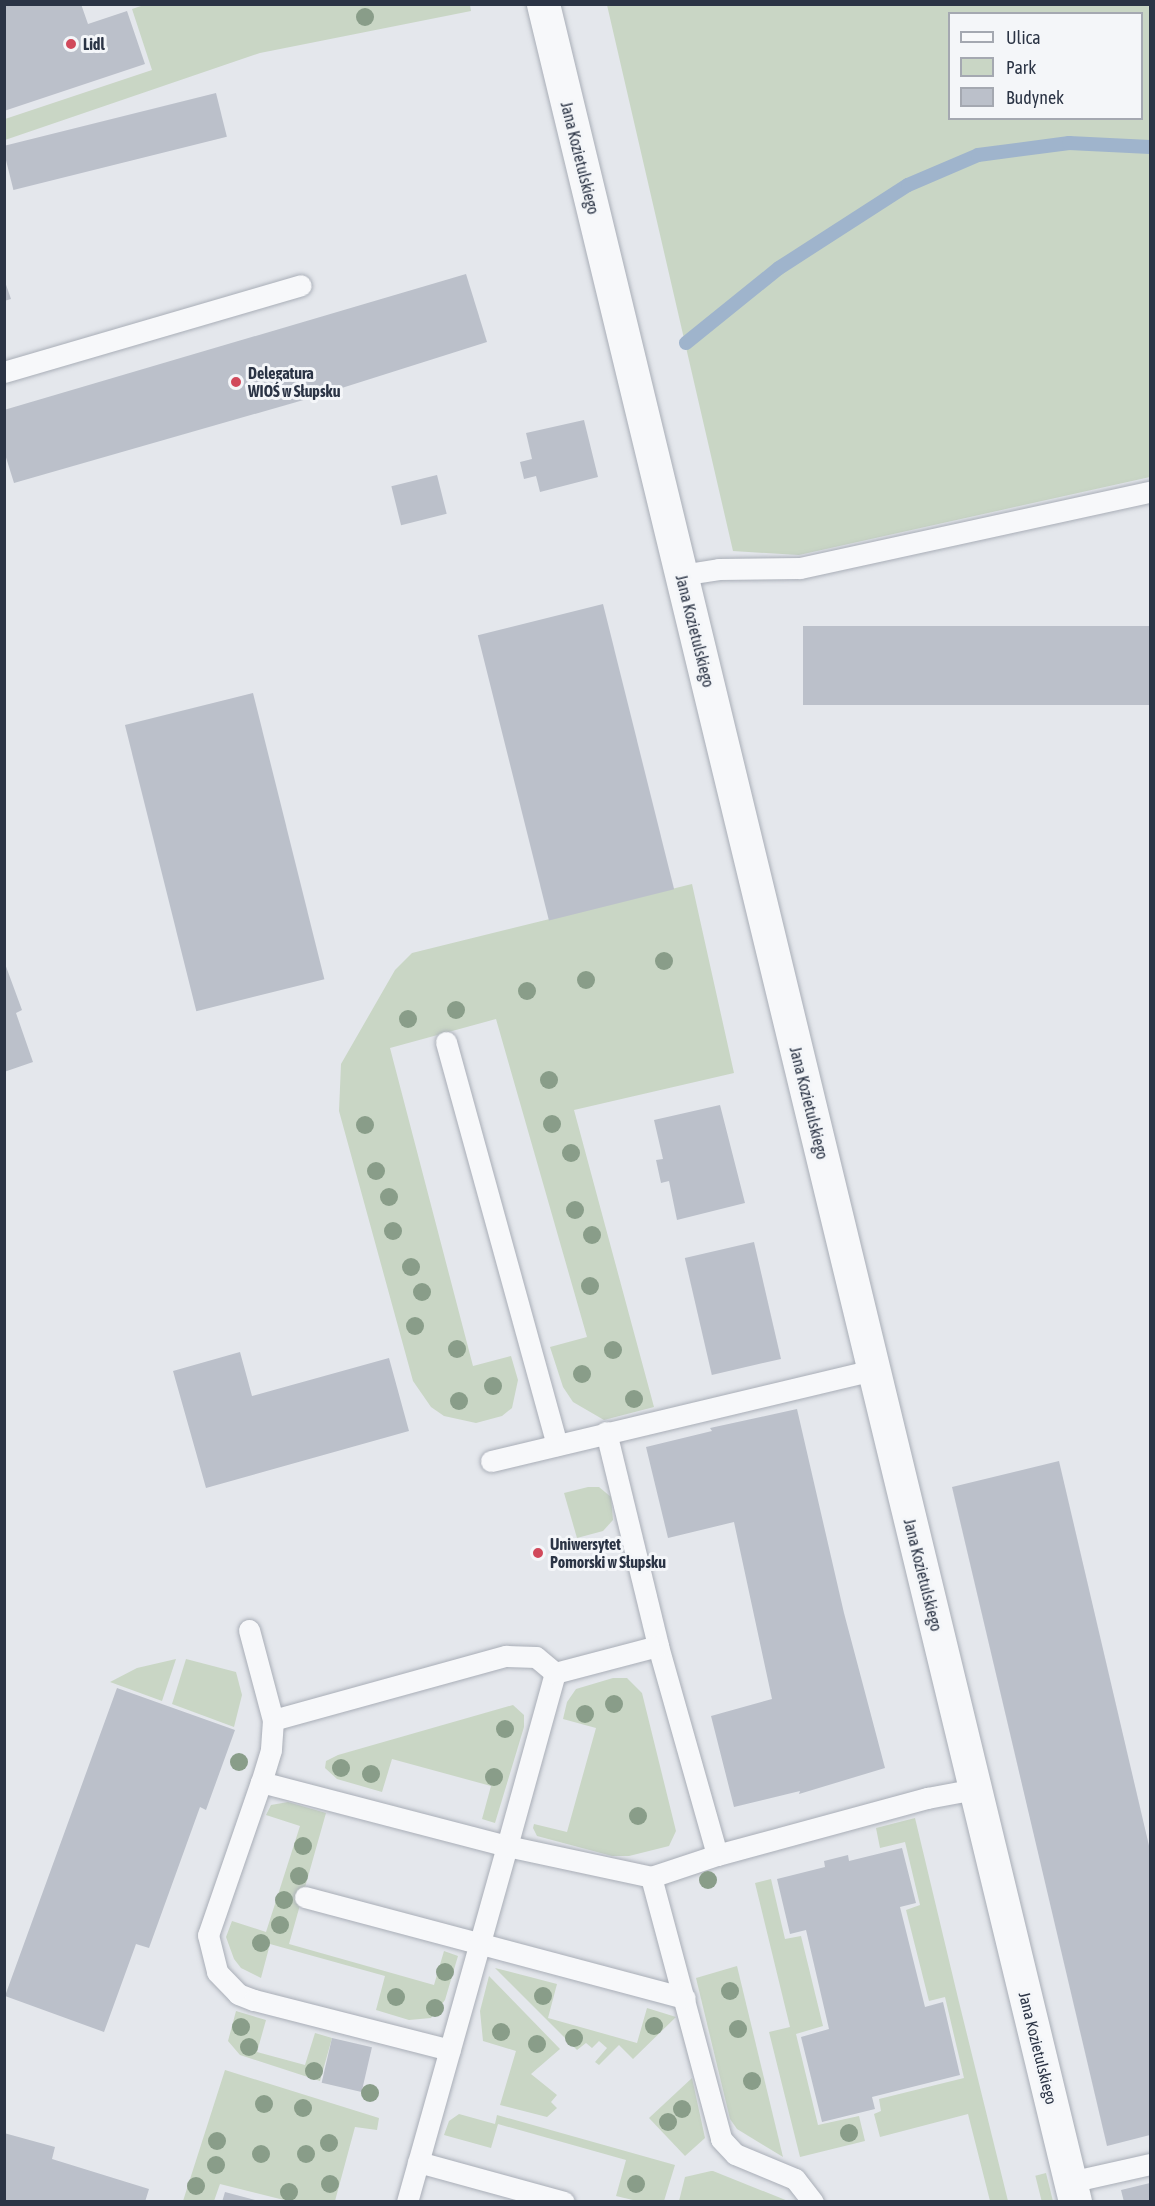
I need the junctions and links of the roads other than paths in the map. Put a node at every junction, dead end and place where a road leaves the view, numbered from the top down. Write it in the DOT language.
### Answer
graph roads {
  1 [pos="543,4"];
  2 [pos="301,285"];
  3 [pos="4,372"];
  4 [pos="1150,492"];
  5 [pos="681,575"];
  6 [pos="446,1042"];
  7 [pos="874,1370"];
  8 [pos="606,1432"];
  9 [pos="557,1445"];
  10 [pos="491,1461"];
  11 [pos="249,1630"];
  12 [pos="658,1646"];
  13 [pos="555,1673"];
  14 [pos="273,1719"];
  15 [pos="261,1782"];
  16 [pos="975,1789"];
  17 [pos="507,1846"];
  18 [pos="717,1855"];
  19 [pos="651,1877"];
  20 [pos="305,1897"];
  21 [pos="479,1944"];
  22 [pos="686,1998"];
  23 [pos="450,2050"];
  24 [pos="418,2162"];
  25 [pos="1150,2163"];
  26 [pos="1073,2192"];
  27 [pos="407,2202"];
  28 [pos="564,2202"];
  29 [pos="813,2202"];
  1 -- 5 [label="street, Jana Kozietulskiego"];
  2 -- 3 [label="lane"];
  4 -- 5 [label="lane"];
  5 -- 7 [label="street, Jana Kozietulskiego"];
  6 -- 9 [label="lane"];
  7 -- 8 [label="lane"];
  7 -- 16 [label="street, Jana Kozietulskiego"];
  8 -- 9 [label="lane"];
  8 -- 12 [label="lane"];
  9 -- 10 [label="lane"];
  11 -- 14 [label="lane"];
  12 -- 13 [label="lane"];
  12 -- 18 [label="lane"];
  13 -- 14 [label="lane"];
  13 -- 17 [label="lane"];
  14 -- 15 [label="lane"];
  15 -- 17 [label="lane"];
  15 -- 23 [label="lane"];
  16 -- 18 [label="lane"];
  16 -- 26 [label="street, Jana Kozietulskiego"];
  17 -- 19 [label="lane"];
  17 -- 21 [label="lane"];
  18 -- 19 [label="lane"];
  19 -- 22 [label="lane"];
  20 -- 21 [label="lane"];
  21 -- 22 [label="lane"];
  21 -- 23 [label="lane"];
  22 -- 29 [label="lane"];
  23 -- 24 [label="lane"];
  24 -- 27 [label="lane"];
  24 -- 28 [label="lane"];
  25 -- 26 [label="lane"];
}
